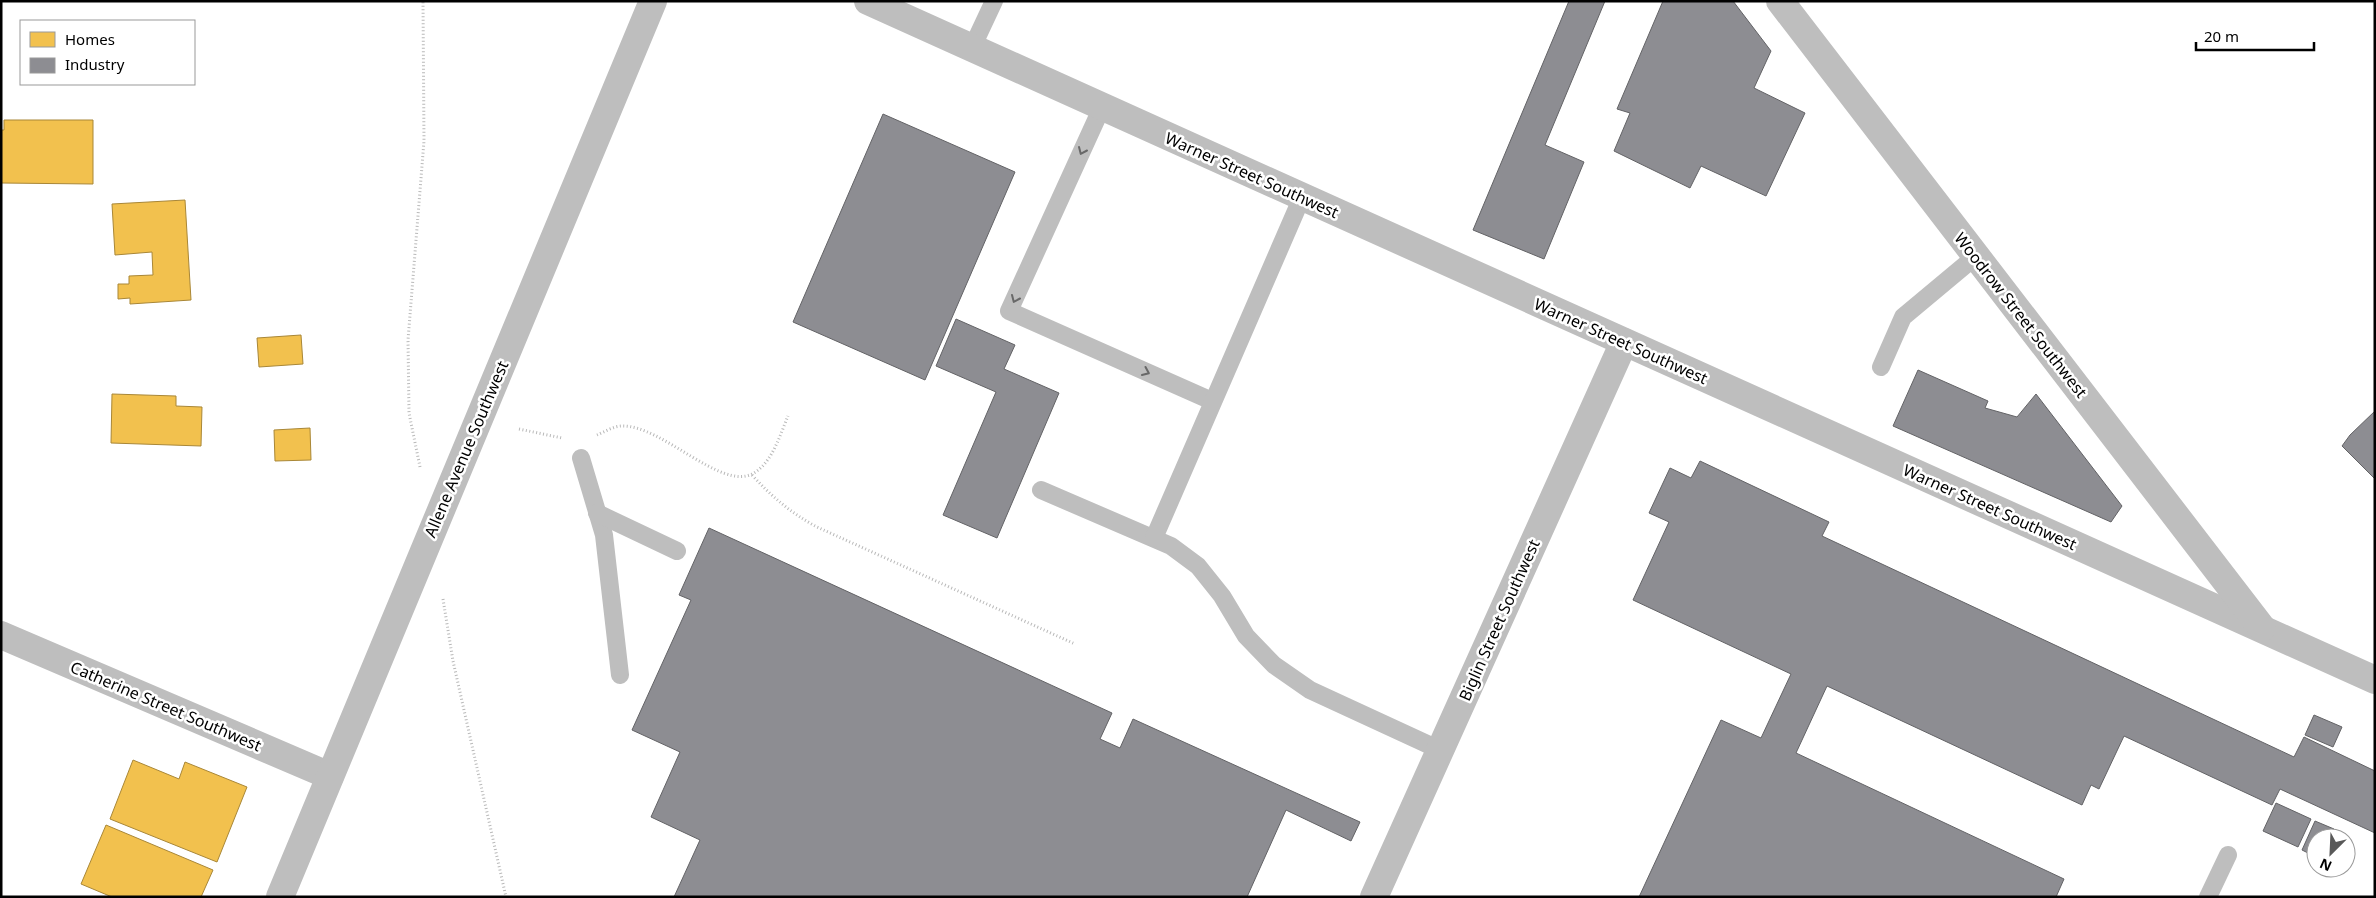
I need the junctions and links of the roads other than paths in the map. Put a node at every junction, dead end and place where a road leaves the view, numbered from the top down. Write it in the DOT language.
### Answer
graph roads {
  1 [pos="653,1"];
  2 [pos="868,1"];
  3 [pos="994,1"];
  4 [pos="1780,1"];
  5 [pos="972,48"];
  6 [pos="1102,107"];
  7 [pos="1302,197"];
  8 [pos="1976,256"];
  9 [pos="1624,342"];
  10 [pos="1881,367"];
  11 [pos="1212,401"];
  12 [pos="580,458"];
  13 [pos="1041,490"];
  14 [pos="597,513"];
  15 [pos="1154,538"];
  16 [pos="677,551"];
  17 [pos="2262,629"];
  18 [pos="1,636"];
  19 [pos="620,674"];
  20 [pos="2375,680"];
  21 [pos="1440,750"];
  22 [pos="330,776"];
  23 [pos="2228,855"];
  24 [pos="280,897"];
  25 [pos="1374,897"];
  26 [pos="2208,897"];
  1 -- 22 [label="street, Allene Avenue Southwest"];
  2 -- 5 [label="street, Warner Street Southwest"];
  3 -- 5 [label="lane"];
  4 -- 8 [label="street, Woodrow Street Southwest"];
  5 -- 6 [label="street, Warner Street Southwest"];
  6 -- 7 [label="street, Warner Street Southwest"];
  6 -- 11 [label="lane, one-way"];
  7 -- 9 [label="street, Warner Street Southwest"];
  7 -- 11 [label="lane"];
  8 -- 10 [label="lane"];
  8 -- 17 [label="street, Woodrow Street Southwest"];
  9 -- 17 [label="street, Warner Street Southwest"];
  9 -- 21 [label="street, Biglin Street Southwest"];
  11 -- 15 [label="lane"];
  12 -- 14 [label="lane"];
  13 -- 15 [label="lane"];
  14 -- 16 [label="lane"];
  14 -- 19 [label="lane"];
  15 -- 21 [label="lane"];
  17 -- 20 [label="street, Warner Street Southwest"];
  18 -- 22 [label="street, Catherine Street Southwest"];
  21 -- 25 [label="street, Biglin Street Southwest"];
  22 -- 24 [label="street, Allene Avenue Southwest"];
  23 -- 26 [label="lane"];
}
